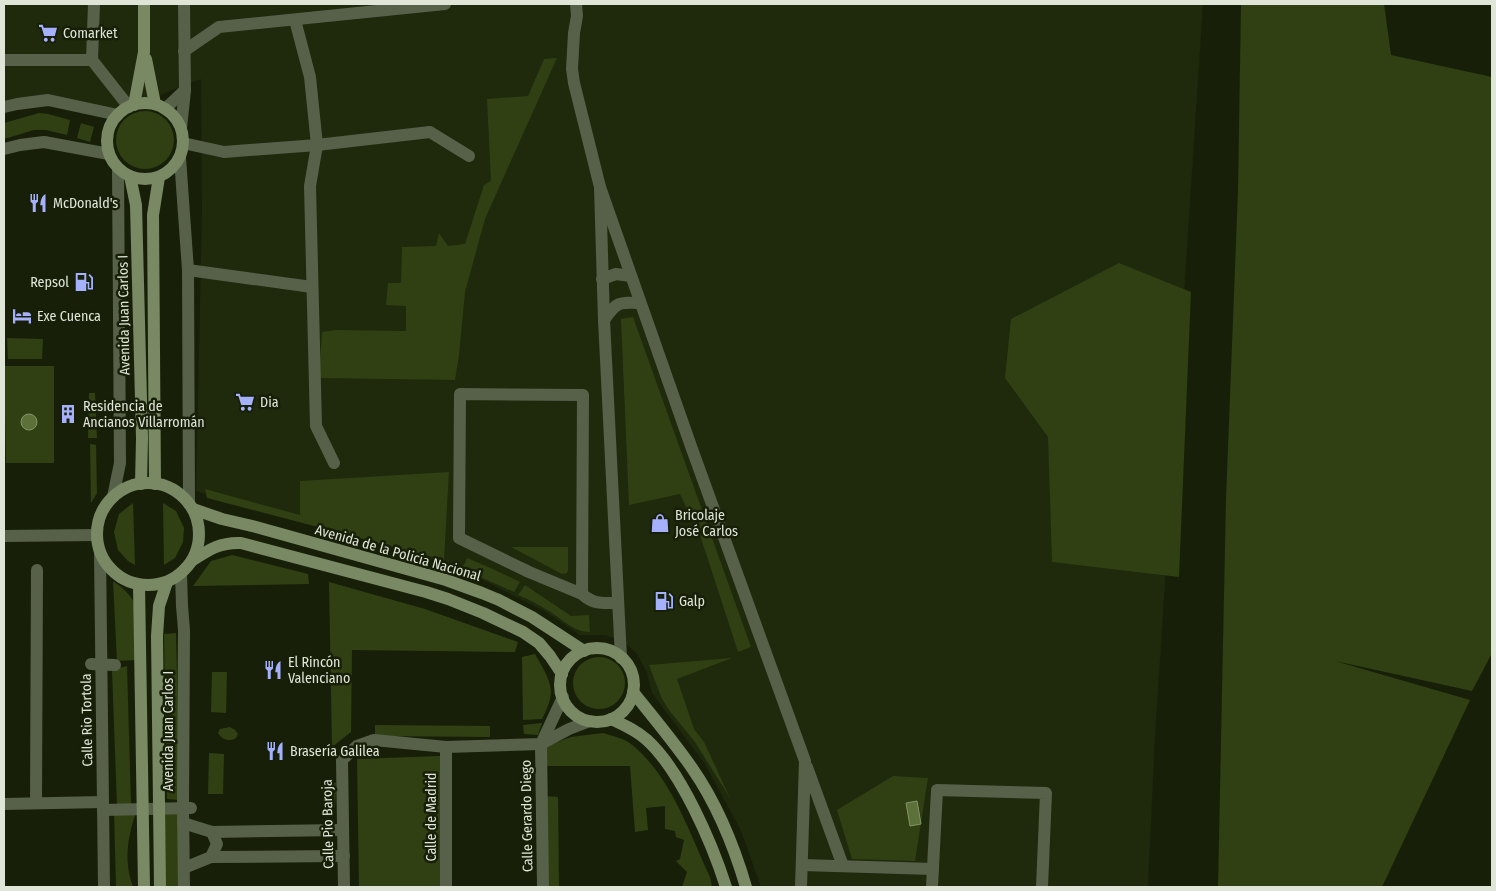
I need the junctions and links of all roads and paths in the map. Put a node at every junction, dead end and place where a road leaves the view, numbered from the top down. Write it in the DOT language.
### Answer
graph roads {
  1 [pos="94,4"];
  2 [pos="144,4"];
  3 [pos="184,4"];
  4 [pos="445,4"];
  5 [pos="576,4"];
  6 [pos="295,20"];
  7 [pos="144,52"];
  8 [pos="184,52"];
  9 [pos="4,60"];
  10 [pos="92,60"];
  11 [pos="184,90"];
  12 [pos="132,106"];
  13 [pos="160,106"];
  14 [pos="4,108"];
  15 [pos="118,115"];
  16 [pos="181,128"];
  17 [pos="183,143"];
  18 [pos="317,145"];
  19 [pos="4,149"];
  20 [pos="109,154"];
  21 [pos="470,156"];
  22 [pos="180,158"];
  23 [pos="118,168"];
  24 [pos="130,176"];
  25 [pos="159,177"];
  26 [pos="600,187"];
  27 [pos="188,270"];
  28 [pos="631,276"];
  29 [pos="602,279"];
  30 [pos="312,287"];
  31 [pos="640,303"];
  32 [pos="604,320"];
  33 [pos="334,463"];
  34 [pos="141,484"];
  35 [pos="156,484"];
  36 [pos="114,497"];
  37 [pos="191,506"];
  38 [pos="97,535"];
  39 [pos="4,536"];
  40 [pos="100,553"];
  41 [pos="193,560"];
  42 [pos="37,570"];
  43 [pos="181,574"];
  44 [pos="167,582"];
  45 [pos="139,585"];
  46 [pos="582,594"];
  47 [pos="618,603"];
  48 [pos="584,651"];
  49 [pos="621,658"];
  50 [pos="96,664"];
  51 [pos="115,665"];
  52 [pos="562,674"];
  53 [pos="633,692"];
  54 [pos="562,697"];
  55 [pos="611,719"];
  56 [pos="590,721"];
  57 [pos="541,744"];
  58 [pos="446,747"];
  59 [pos="805,761"];
  60 [pos="36,803"];
  61 [pos="4,804"];
  62 [pos="103,806"];
  63 [pos="187,808"];
  64 [pos="142,809"];
  65 [pos="159,809"];
  66 [pos="183,823"];
  67 [pos="343,830"];
  68 [pos="212,832"];
  69 [pos="344,856"];
  70 [pos="211,857"];
  71 [pos="802,866"];
  72 [pos="843,866"];
  73 [pos="184,868"];
  74 [pos="933,869"];
  75 [pos="104,887"];
  76 [pos="144,887"];
  77 [pos="160,887"];
  78 [pos="184,887"];
  79 [pos="344,887"];
  80 [pos="446,887"];
  81 [pos="543,887"];
  82 [pos="726,887"];
  83 [pos="746,887"];
  84 [pos="801,887"];
  85 [pos="932,887"];
  86 [pos="1042,887"];
  1 -- 10 [label="street"];
  2 -- 7 [label="main road"];
  3 -- 8 [label="street"];
  4 -- 6 [label="street"];
  5 -- 26 [label="street"];
  6 -- 8 [label="street"];
  6 -- 18 [label="street"];
  7 -- 12 [label="main road"];
  7 -- 13 [label="main road"];
  8 -- 11 [label="street"];
  9 -- 10 [label="street"];
  10 -- 12 [label="street"];
  11 -- 13 [label="street"];
  11 -- 16 [label="street"];
  12 -- 13 [label="main road"];
  12 -- 15 [label="main road"];
  13 -- 16 [label="main road"];
  14 -- 15 [label="street"];
  15 -- 20 [label="main road"];
  16 -- 17 [label="main road"];
  17 -- 18 [label="street"];
  17 -- 22 [label="main road"];
  18 -- 21 [label="street"];
  18 -- 30 [label="street"];
  19 -- 20 [label="street"];
  20 -- 23 [label="main road"];
  22 -- 25 [label="main road"];
  22 -- 27 [label="street"];
  23 -- 24 [label="main road"];
  23 -- 36 [label="street"];
  24 -- 25 [label="main road"];
  24 -- 34 [label="main road, Avenida Juan Carlos I"];
  25 -- 35 [label="main road"];
  26 -- 28 [label="street"];
  26 -- 29 [label="street"];
  27 -- 30 [label="street"];
  27 -- 37 [label="street"];
  28 -- 29 [label="street"];
  28 -- 31 [label="street"];
  29 -- 32 [label="street"];
  30 -- 33 [label="street"];
  31 -- 32 [label="street"];
  31 -- 59 [label="street"];
  32 -- 47 [label="street"];
  34 -- 35 [label="main road"];
  34 -- 36 [label="main road"];
  35 -- 37 [label="main road"];
  36 -- 38 [label="main road"];
  37 -- 41 [label="main road"];
  37 -- 48 [label="main road, Avenida de la Policía Nacional"];
  38 -- 39 [label="street"];
  38 -- 40 [label="main road"];
  40 -- 45 [label="main road"];
  40 -- 50 [label="street, Calle Rio Tortola"];
  41 -- 43 [label="main road"];
  41 -- 52 [label="main road"];
  42 -- 60 [label="street"];
  43 -- 44 [label="main road"];
  43 -- 63 [label="street, Avenida Juan Carlos I"];
  44 -- 45 [label="main road"];
  44 -- 65 [label="main road, Avenida Juan Carlos I"];
  45 -- 64 [label="main road, Avenida Juan Carlos I"];
  46 -- 46 [label="street"];
  46 -- 47 [label="street"];
  47 -- 49 [label="street"];
  48 -- 49 [label="main road"];
  48 -- 52 [label="main road"];
  49 -- 53 [label="main road"];
  50 -- 51 [label="street"];
  50 -- 62 [label="street, Calle Rio Tortola"];
  52 -- 54 [label="main road"];
  53 -- 55 [label="main road"];
  53 -- 83 [label="main road"];
  54 -- 56 [label="main road"];
  54 -- 57 [label="street"];
  55 -- 56 [label="main road"];
  55 -- 82 [label="main road"];
  56 -- 57 [label="street"];
  57 -- 58 [label="street"];
  57 -- 81 [label="street, Calle Gerardo Diego"];
  58 -- 67 [label="street, Calle Pio Baroja"];
  58 -- 80 [label="street, Calle de Madrid"];
  59 -- 71 [label="street"];
  59 -- 72 [label="street"];
  60 -- 61 [label="street"];
  60 -- 62 [label="street"];
  62 -- 64 [label="street"];
  62 -- 75 [label="street, Calle Rio Tortola"];
  63 -- 65 [label="street"];
  63 -- 66 [label="street, Avenida Juan Carlos I"];
  64 -- 65 [label="street"];
  64 -- 76 [label="main road, Avenida Juan Carlos I"];
  65 -- 77 [label="main road, Avenida Juan Carlos I"];
  66 -- 68 [label="street"];
  66 -- 73 [label="street, Avenida Juan Carlos I"];
  67 -- 68 [label="street"];
  67 -- 69 [label="street, Calle Pio Baroja"];
  68 -- 70 [label="street"];
  69 -- 70 [label="street"];
  69 -- 79 [label="street, Calle Pio Baroja"];
  70 -- 73 [label="street"];
  71 -- 72 [label="street"];
  71 -- 84 [label="street"];
  72 -- 74 [label="street"];
  73 -- 78 [label="street, Avenida Juan Carlos I"];
  74 -- 85 [label="street"];
  74 -- 86 [label="street"];
}
